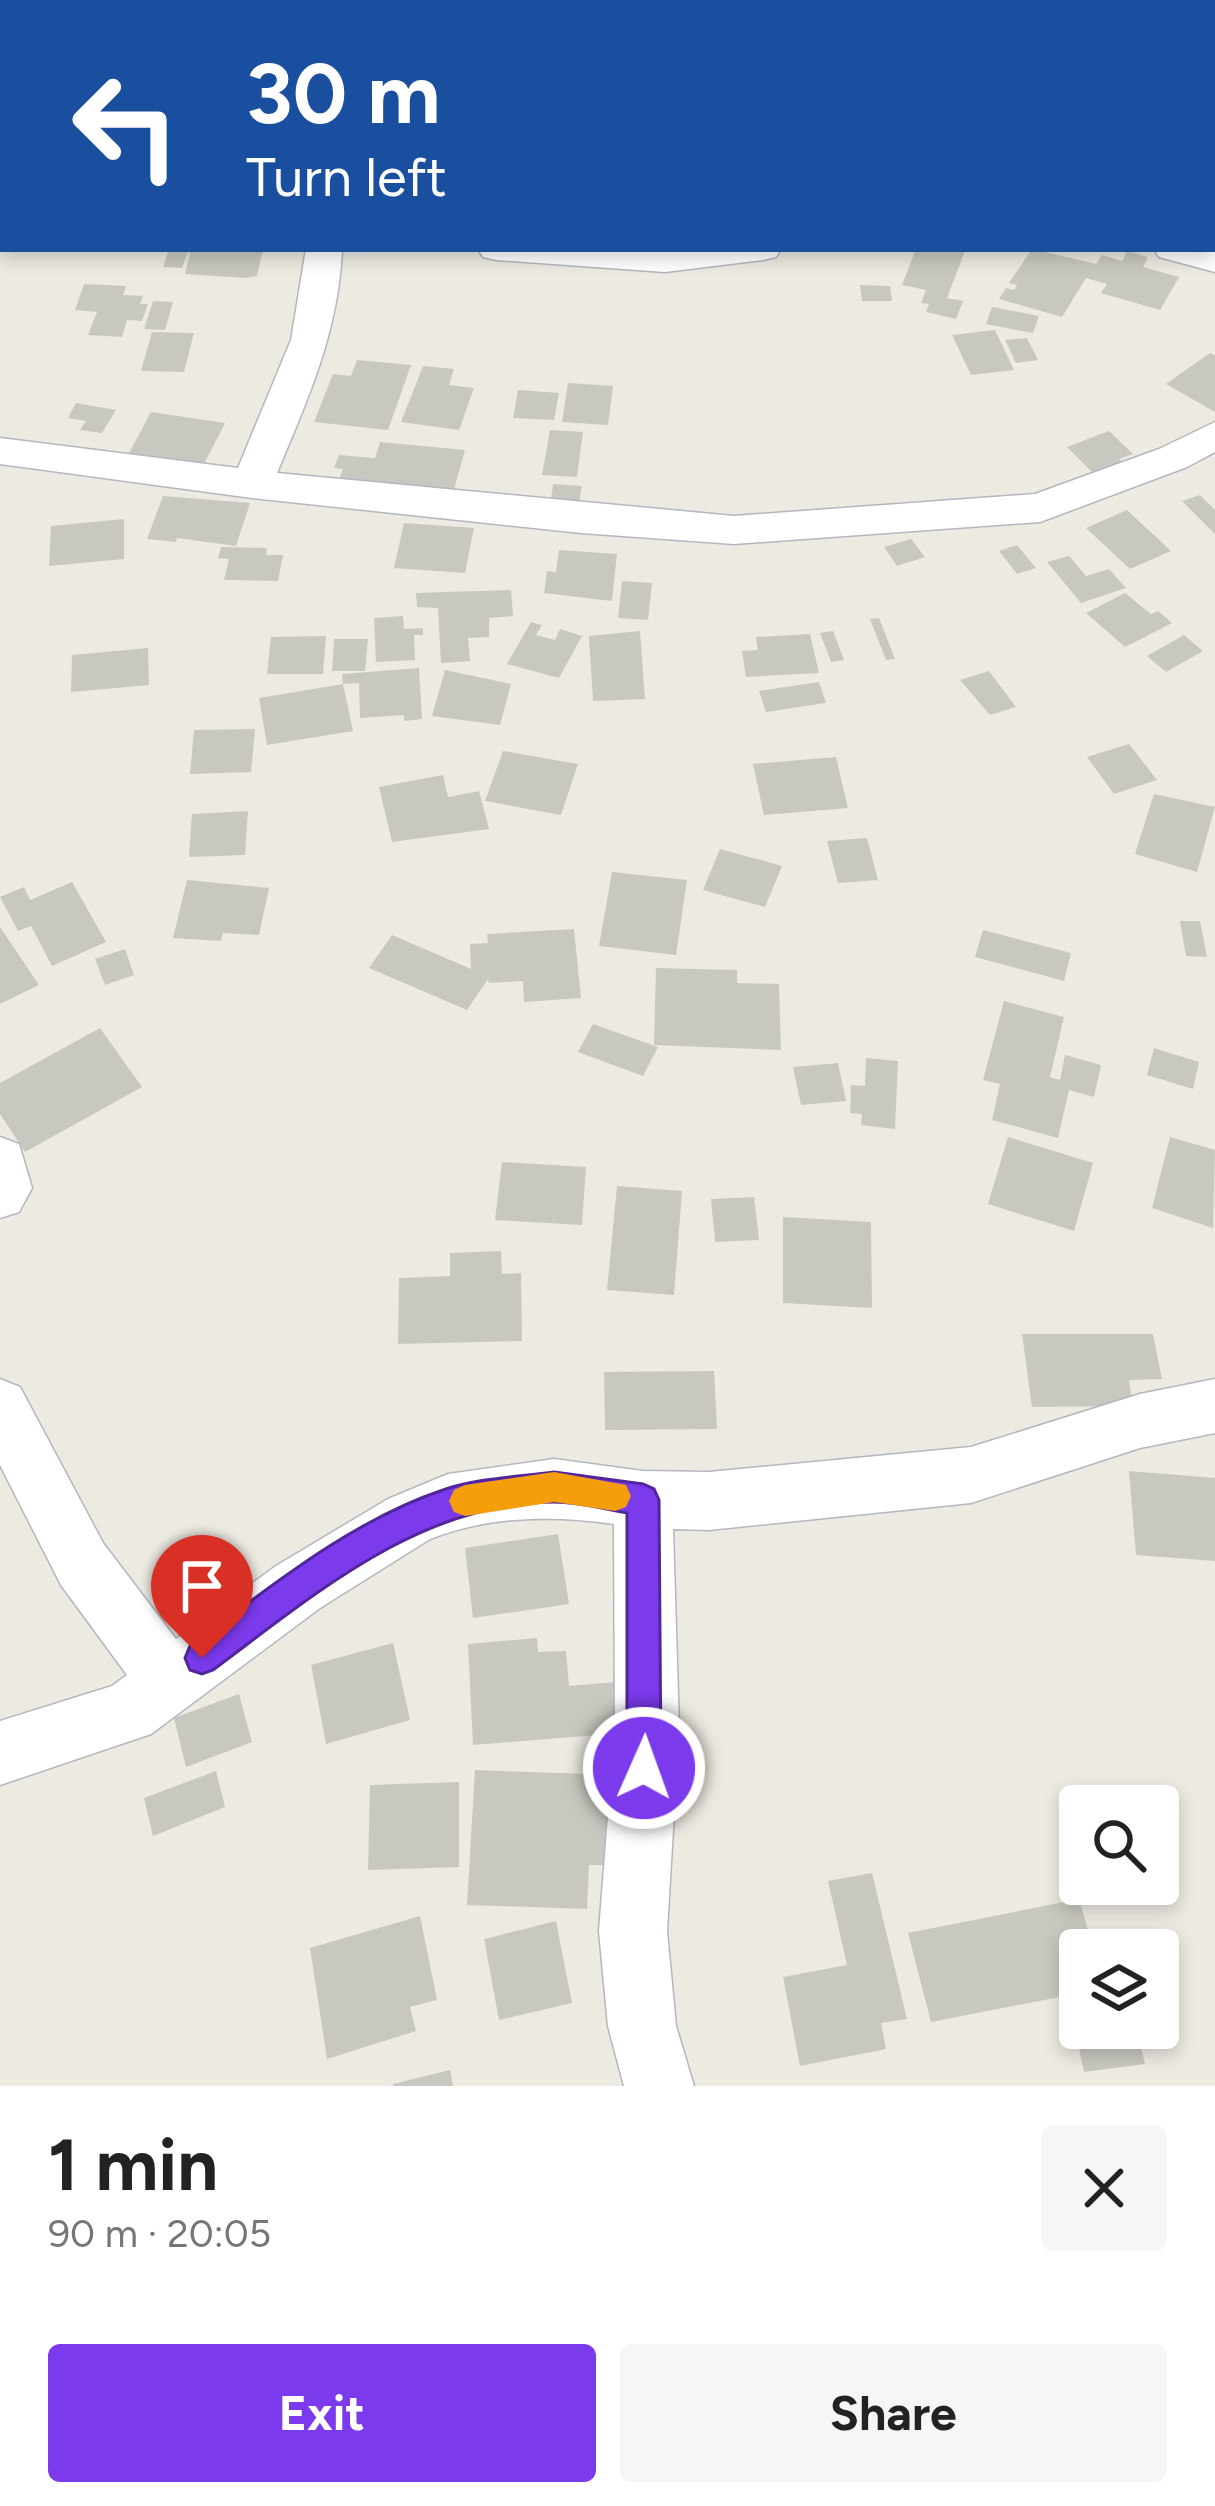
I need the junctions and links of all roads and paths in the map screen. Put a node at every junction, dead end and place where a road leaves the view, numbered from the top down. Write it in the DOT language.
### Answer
graph roads {
  1 [pos="324,252"];
  2 [pos="538,252"];
  3 [pos="738,252"];
  4 [pos="1183,252"];
  5 [pos="1215,261"];
  6 [pos="1215,435"];
  7 [pos="0,451"];
  8 [pos="252,484"];
  9 [pos="0,1160"];
  10 [pos="0,1195"];
  11 [pos="0,1406"];
  12 [pos="1215,1406"];
  13 [pos="643,1500"];
  14 [pos="170,1682"];
  15 [pos="0,1753"];
  16 [pos="659,2086"];
  1 -- 8 [label="street"];
  2 -- 3 [label="street"];
  4 -- 5 [label="street"];
  6 -- 8 [label="street"];
  7 -- 8 [label="street"];
  9 -- 10 [label="street"];
  11 -- 14 [label="street"];
  12 -- 13 [label="street"];
  13 -- 14 [label="street"];
  13 -- 16 [label="street"];
  14 -- 15 [label="street"];
}
